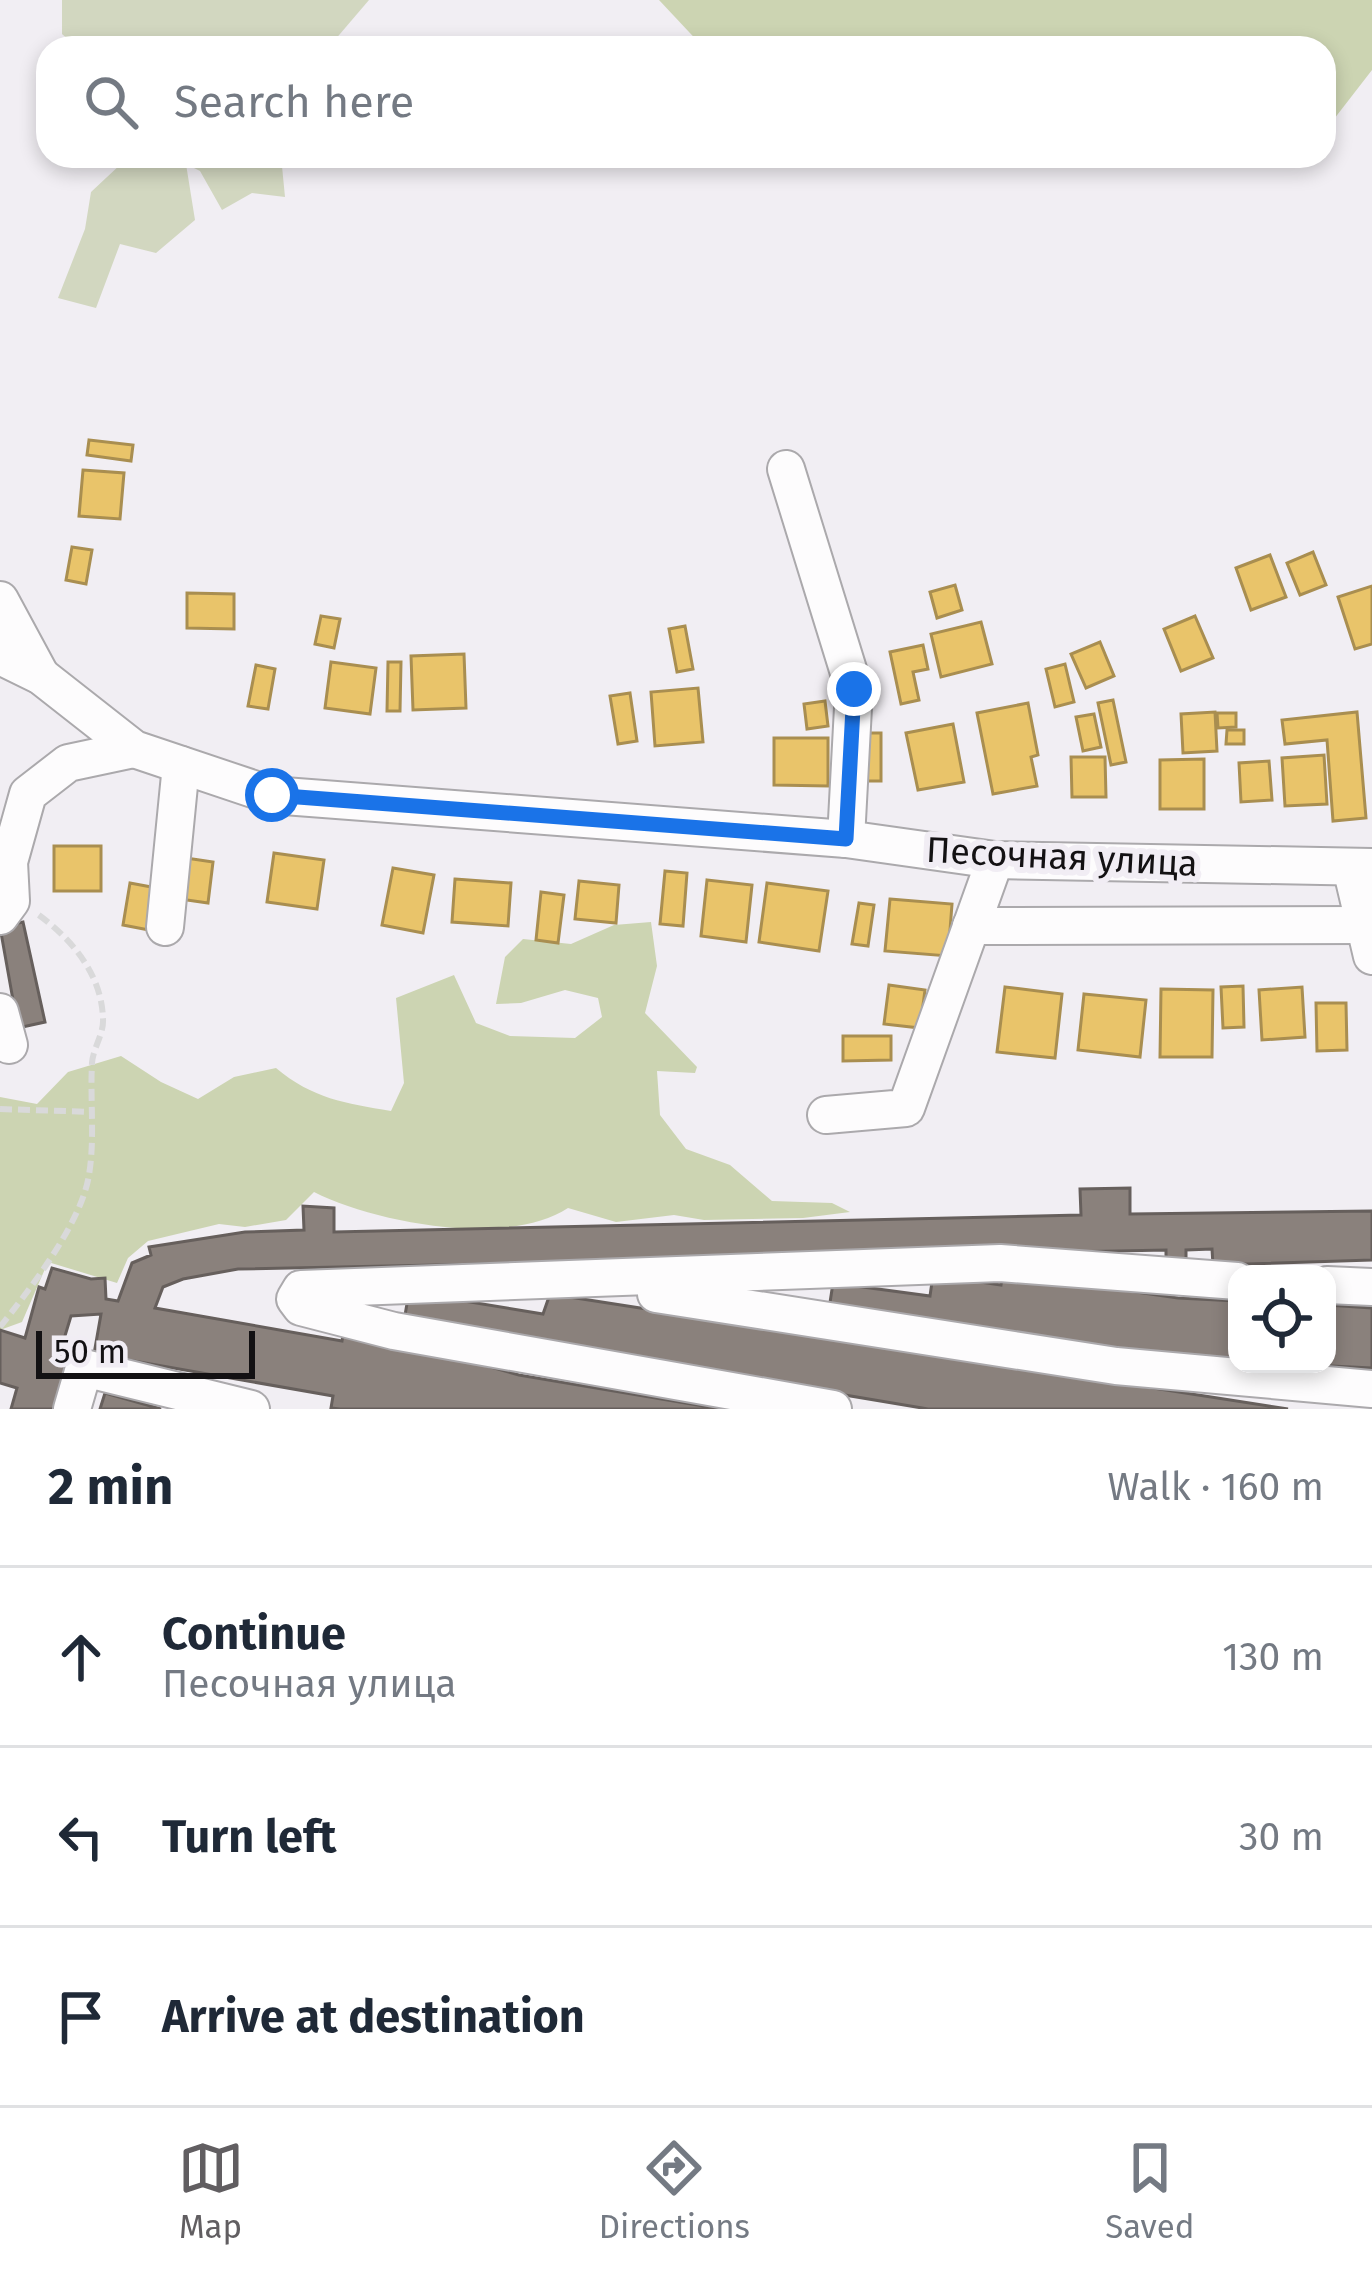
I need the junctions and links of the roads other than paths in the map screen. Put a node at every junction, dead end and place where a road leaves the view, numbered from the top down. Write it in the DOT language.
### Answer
graph roads {
  1 [pos="786,470"];
  2 [pos="0,600"];
  3 [pos="0,656"];
  4 [pos="41,676"];
  5 [pos="134,749"];
  6 [pos="181,765"];
  7 [pos="846,839"];
  8 [pos="995,860"];
  9 [pos="1361,867"];
  10 [pos="5,909"];
  11 [pos="971,926"];
  12 [pos="165,927"];
  13 [pos="1368,940"];
  14 [pos="826,1114"];
  15 [pos="1228,1280"];
  16 [pos="574,1281"];
  17 [pos="1336,1285"];
  18 [pos="1372,1287"];
  19 [pos="1372,1388"];
  20 [pos="72,1409"];
  21 [pos="251,1409"];
  22 [pos="833,1409"];
  1 -- 7 [label="street"];
  2 -- 4 [label="street"];
  3 -- 4 [label="street, Песочная улица"];
  4 -- 5 [label="street, Песочная улица"];
  5 -- 6 [label="street, Песочная улица"];
  5 -- 10 [label="street"];
  6 -- 7 [label="street, Песочная улица"];
  6 -- 12 [label="street"];
  7 -- 8 [label="street, Песочная улица"];
  8 -- 9 [label="street, Песочная улица"];
  8 -- 11 [label="street"];
  9 -- 13 [label="street"];
  11 -- 13 [label="street"];
  11 -- 14 [label="street"];
  15 -- 16 [label="street"];
  16 -- 19 [label="street"];
  16 -- 22 [label="street"];
  17 -- 18 [label="street"];
  20 -- 21 [label="street"];
}
